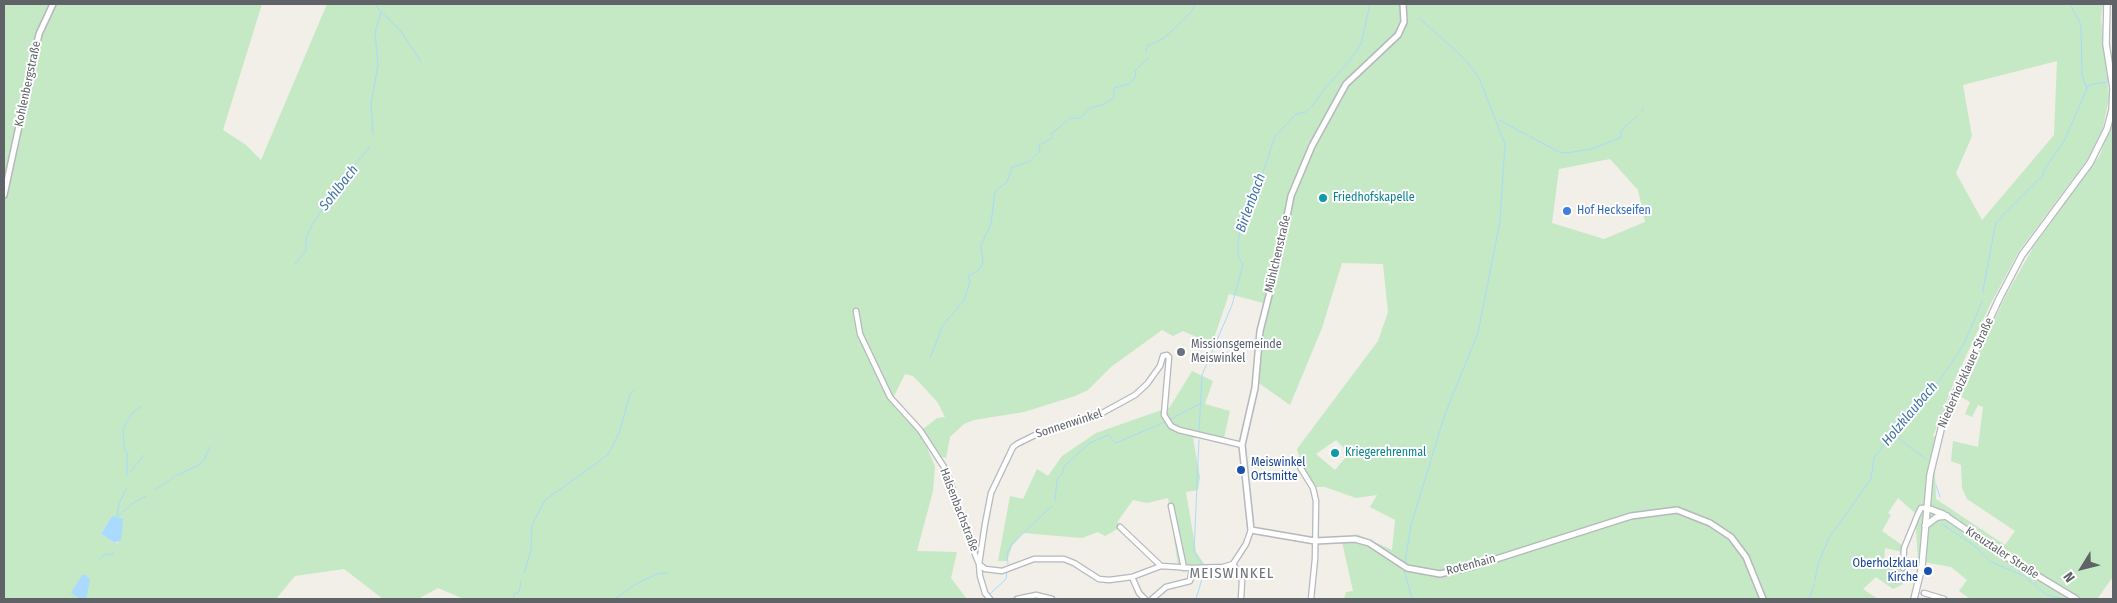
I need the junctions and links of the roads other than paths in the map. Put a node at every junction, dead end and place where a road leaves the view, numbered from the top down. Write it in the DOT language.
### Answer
graph roads {
  1 [pos="53,4"];
  2 [pos="1403,4"];
  3 [pos="2107,4"];
  4 [pos="4,195"];
  5 [pos="856,311"];
  6 [pos="1242,445"];
  7 [pos="1300,467"];
  8 [pos="1171,506"];
  9 [pos="1926,508"];
  10 [pos="1946,516"];
  11 [pos="1925,526"];
  12 [pos="1120,527"];
  13 [pos="1251,530"];
  14 [pos="1315,541"];
  15 [pos="979,564"];
  16 [pos="1233,564"];
  17 [pos="1161,566"];
  18 [pos="1184,568"];
  19 [pos="1192,568"];
  20 [pos="1903,568"];
  21 [pos="1132,577"];
  22 [pos="1924,593"];
  23 [pos="990,599"];
  24 [pos="1017,599"];
  25 [pos="1052,599"];
  26 [pos="1145,599"];
  27 [pos="1152,599"];
  28 [pos="1241,599"];
  29 [pos="1311,599"];
  30 [pos="1763,599"];
  31 [pos="1914,599"];
  32 [pos="1944,599"];
  33 [pos="2076,599"];
  1 -- 4 [label="street, Kohlenbergstraße"];
  2 -- 6 [label="street, Mühlchenstraße"];
  3 -- 9 [label="main road, Niederholzklauer Straße"];
  5 -- 15 [label="street, Halsenbachstraße"];
  6 -- 13 [label="street, Mühlchenstraße"];
  6 -- 15 [label="street, Sonnenwinkel"];
  7 -- 14 [label="street"];
  8 -- 18 [label="street"];
  9 -- 10 [label="main road, Kreuztaler Straße"];
  9 -- 11 [label="main road, Niederholzklauer Straße"];
  9 -- 20 [label="street"];
  10 -- 11 [label="main road"];
  10 -- 33 [label="main road, Kreuztaler Straße"];
  11 -- 31 [label="main road, Niederholzklauer Straße"];
  12 -- 17 [label="street"];
  13 -- 14 [label="street, Rotenhain"];
  13 -- 16 [label="street"];
  14 -- 29 [label="street"];
  14 -- 30 [label="street, Rotenhain"];
  15 -- 21 [label="street, Halsenbachstraße"];
  15 -- 23 [label="street"];
  16 -- 19 [label="street, Halsenbachstraße"];
  16 -- 28 [label="street"];
  17 -- 18 [label="street, Halsenbachstraße"];
  17 -- 21 [label="street, Halsenbachstraße"];
  18 -- 19 [label="street, Halsenbachstraße"];
  19 -- 27 [label="street"];
  21 -- 26 [label="street"];
  22 -- 32 [label="street"];
  24 -- 25 [label="street"];
}
